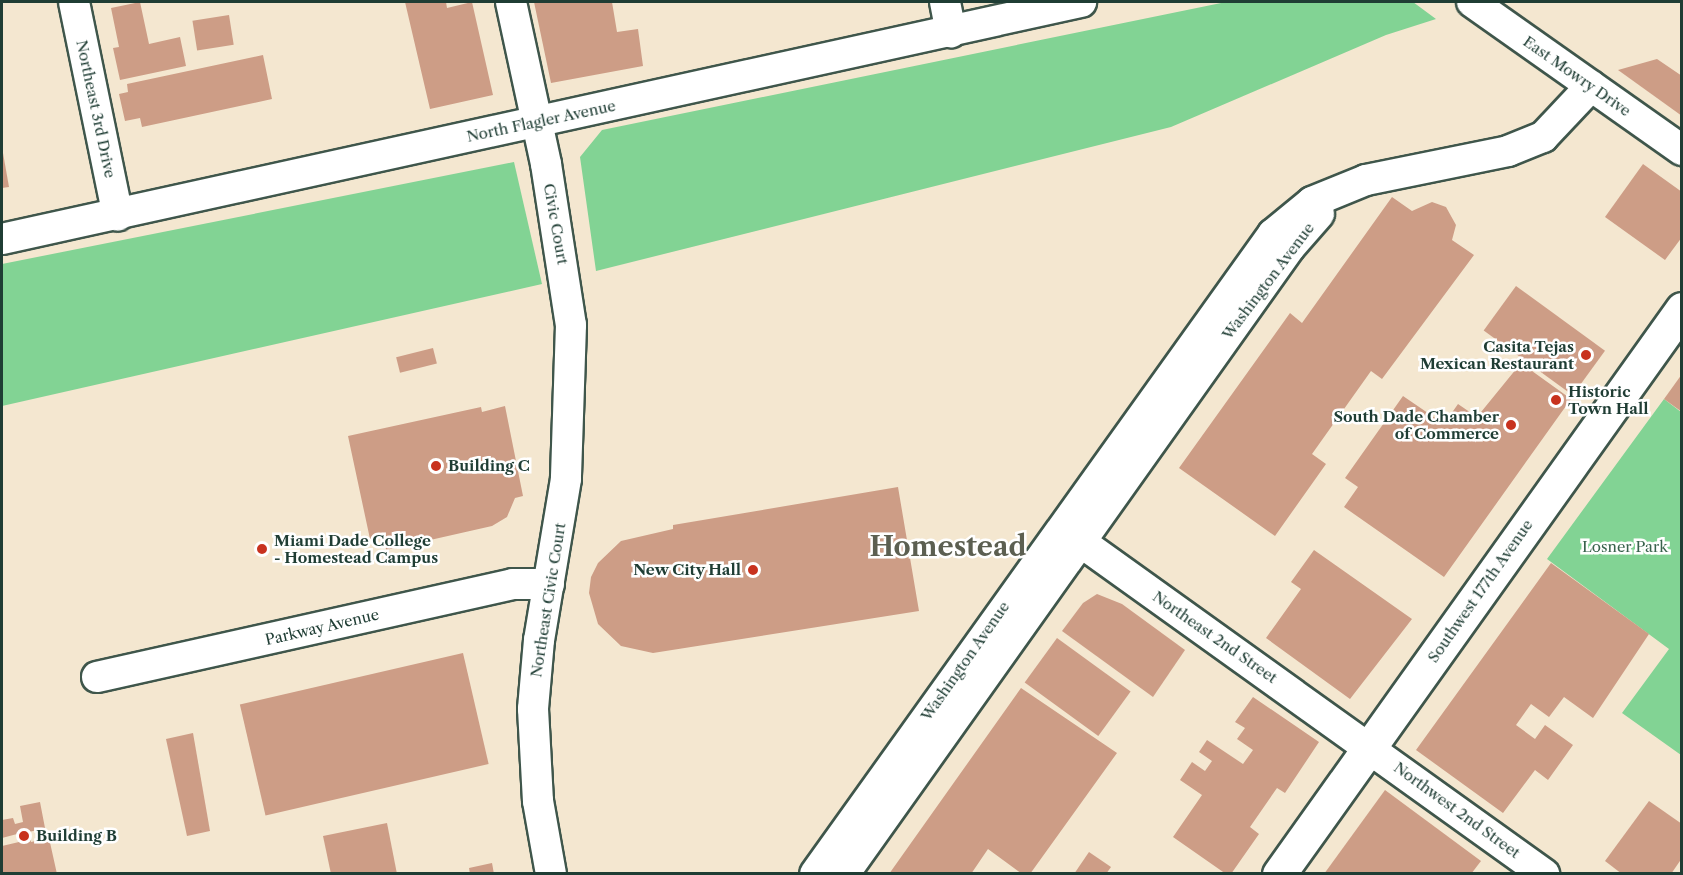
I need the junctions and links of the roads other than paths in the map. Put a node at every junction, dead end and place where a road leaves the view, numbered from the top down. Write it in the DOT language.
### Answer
graph roads {
  1 [pos="74,2"];
  2 [pos="511,2"];
  3 [pos="945,2"];
  4 [pos="1081,2"];
  5 [pos="1472,2"];
  6 [pos="951,32"];
  7 [pos="1591,86"];
  8 [pos="538,124"];
  9 [pos="1682,150"];
  10 [pos="118,216"];
  11 [pos="2,239"];
  12 [pos="1682,309"];
  13 [pos="571,325"];
  14 [pos="1070,535"];
  15 [pos="549,584"];
  16 [pos="97,677"];
  17 [pos="1370,746"];
  18 [pos="551,873"];
  19 [pos="814,873"];
  20 [pos="844,873"];
  21 [pos="1279,873"];
  22 [pos="1544,873"];
  1 -- 10 [label="street, Northeast 3rd Drive"];
  2 -- 8 [label="street, Civic Court"];
  3 -- 6 [label="street"];
  4 -- 6 [label="street, North Flagler Avenue"];
  5 -- 7 [label="street, East Mowry Drive"];
  6 -- 8 [label="street, North Flagler Avenue"];
  7 -- 9 [label="street, East Mowry Drive"];
  7 -- 14 [label="street, Washington Avenue"];
  8 -- 10 [label="street, North Flagler Avenue"];
  8 -- 13 [label="street, Civic Court"];
  10 -- 11 [label="street, North Flagler Avenue"];
  12 -- 17 [label="main road, Southwest 177th Avenue"];
  13 -- 15 [label="street, Northeast Civic Court"];
  14 -- 17 [label="street, Northeast 2nd Street"];
  14 -- 19 [label="street, Washington Avenue"];
  14 -- 20 [label="street, Washington Avenue"];
  15 -- 16 [label="street, Parkway Avenue"];
  15 -- 18 [label="street, Northeast Civic Court"];
  17 -- 21 [label="main road, Southwest 177th Avenue"];
  17 -- 22 [label="street, Northwest 2nd Street"];
}
